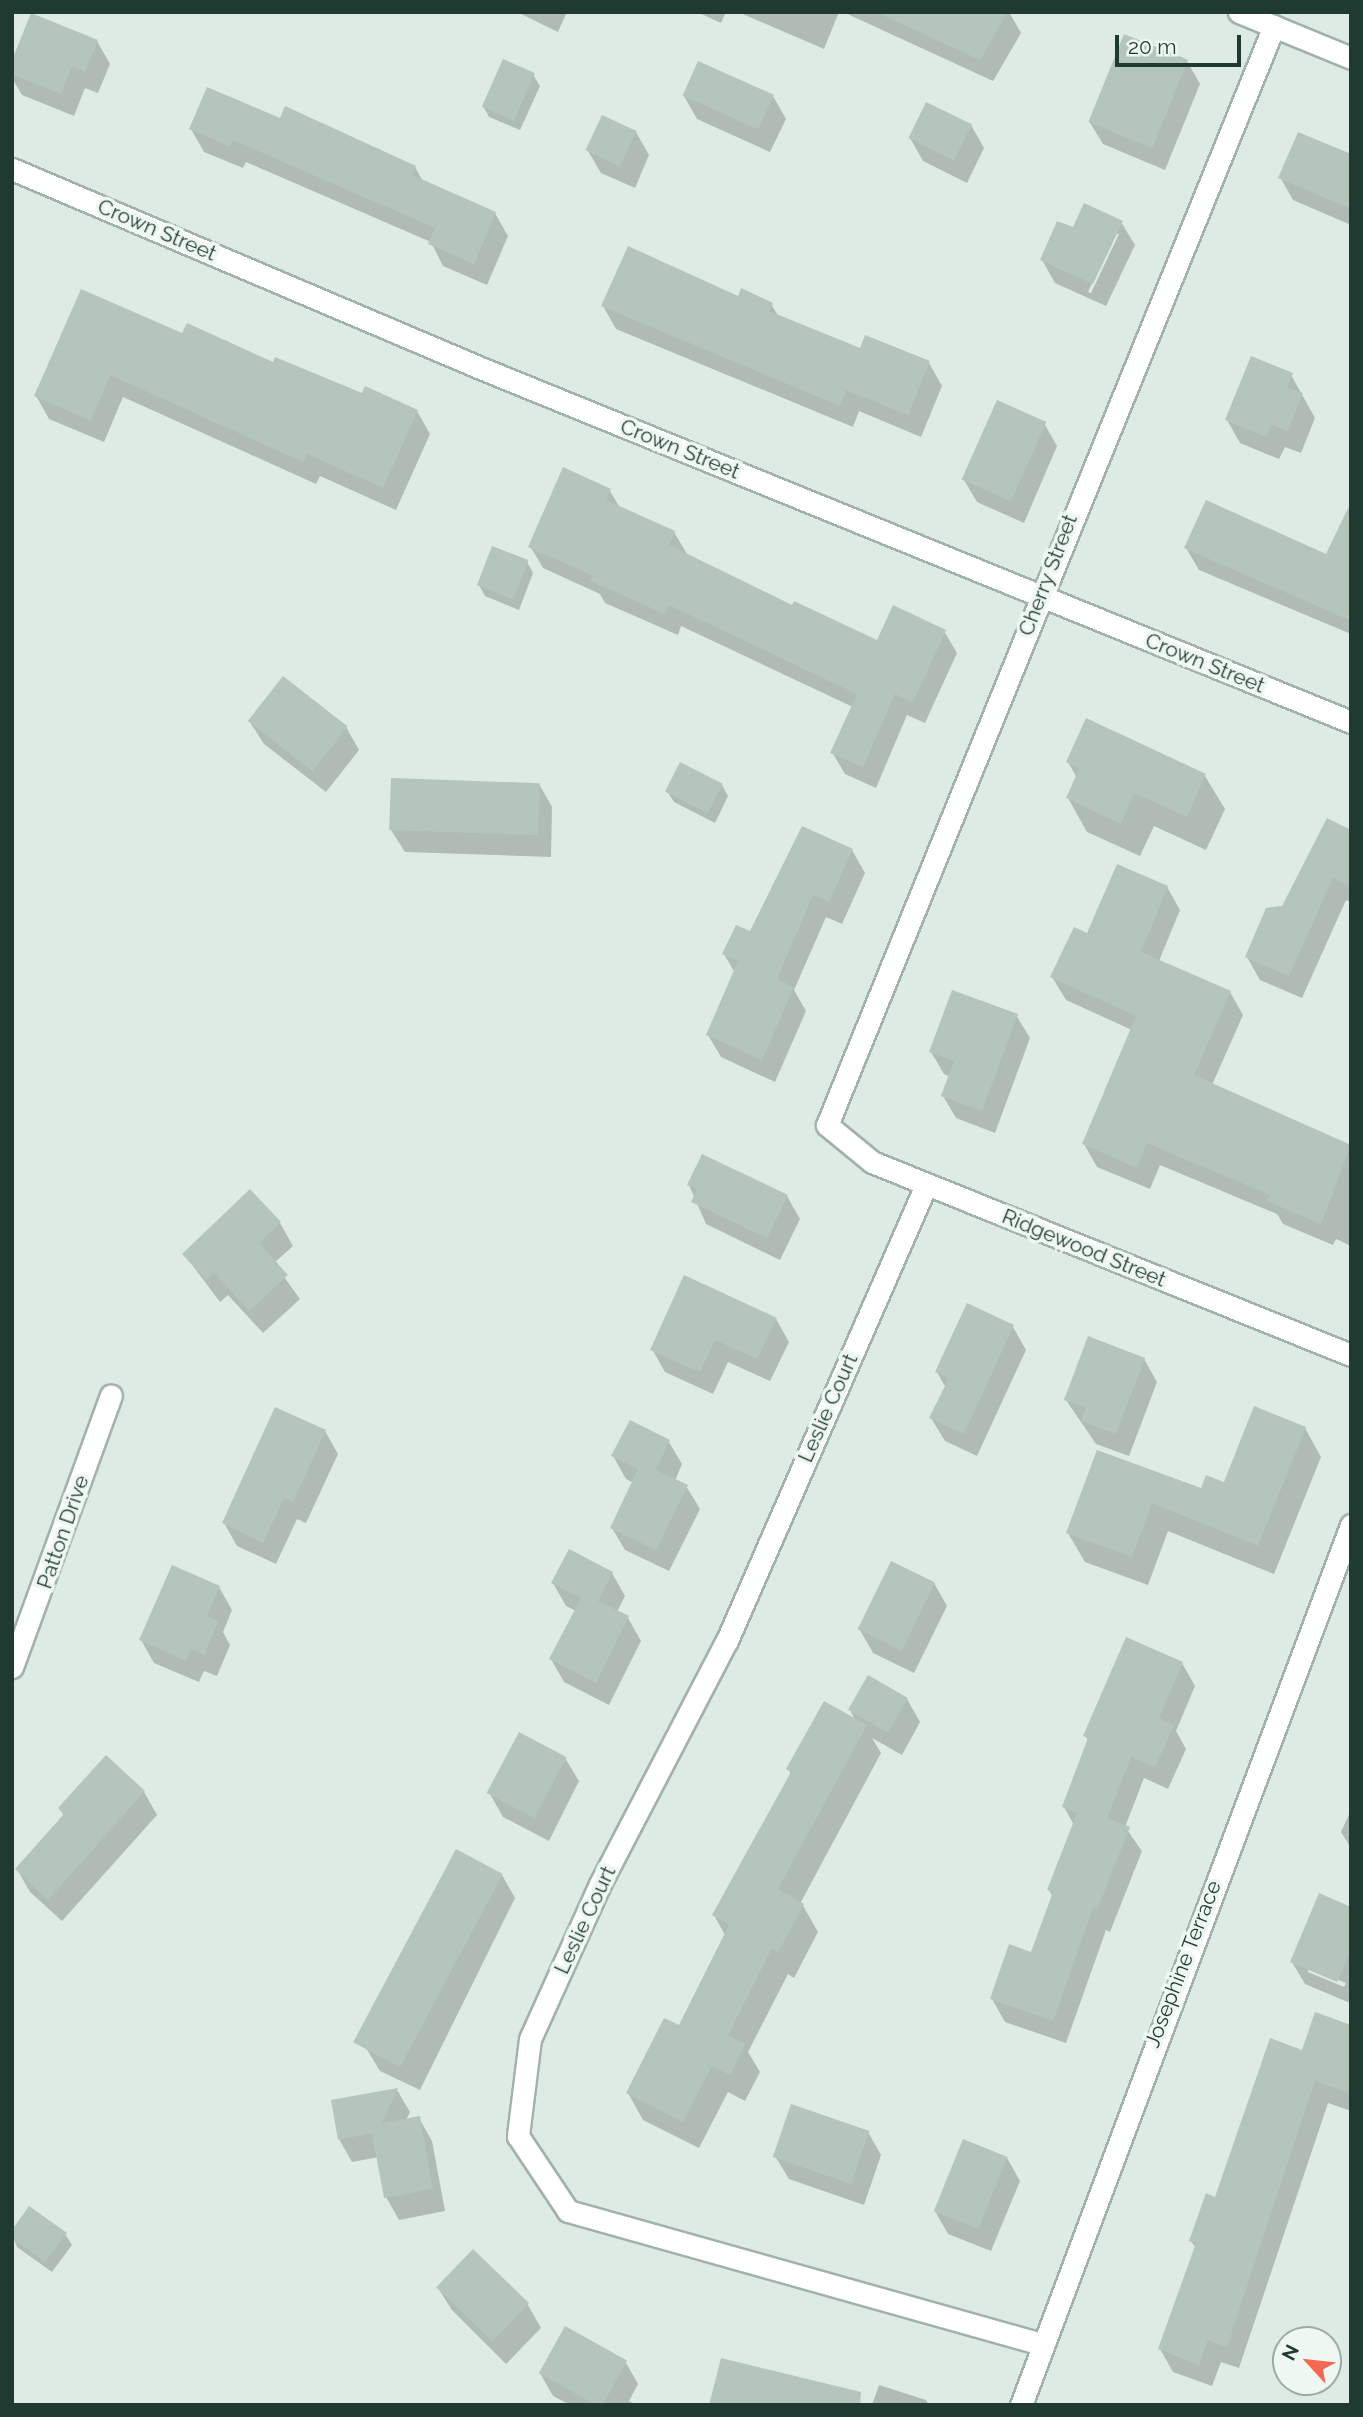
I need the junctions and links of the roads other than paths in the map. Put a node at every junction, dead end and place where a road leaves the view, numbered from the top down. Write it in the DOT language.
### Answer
graph roads {
  1 [pos="1239,12"];
  2 [pos="1274,26"];
  3 [pos="1351,58"];
  4 [pos="12,169"];
  5 [pos="1040,596"];
  6 [pos="1351,722"];
  7 [pos="827,1125"];
  8 [pos="926,1185"];
  9 [pos="1351,1356"];
  10 [pos="111,1395"];
  11 [pos="1351,1525"];
  12 [pos="12,1667"];
  13 [pos="1041,2344"];
  14 [pos="1021,2405"];
  1 -- 2 [label="street"];
  2 -- 3 [label="street"];
  2 -- 5 [label="street, Cherry Street"];
  4 -- 5 [label="street, Crown Street"];
  5 -- 6 [label="street, Crown Street"];
  5 -- 7 [label="street, Cherry Street"];
  7 -- 8 [label="street, Ridgewood Street"];
  8 -- 9 [label="street, Ridgewood Street"];
  8 -- 13 [label="street, Leslie Court"];
  10 -- 12 [label="street, Patton Drive"];
  11 -- 13 [label="street, Josephine Terrace"];
  13 -- 14 [label="street, Josephine Terrace"];
}
